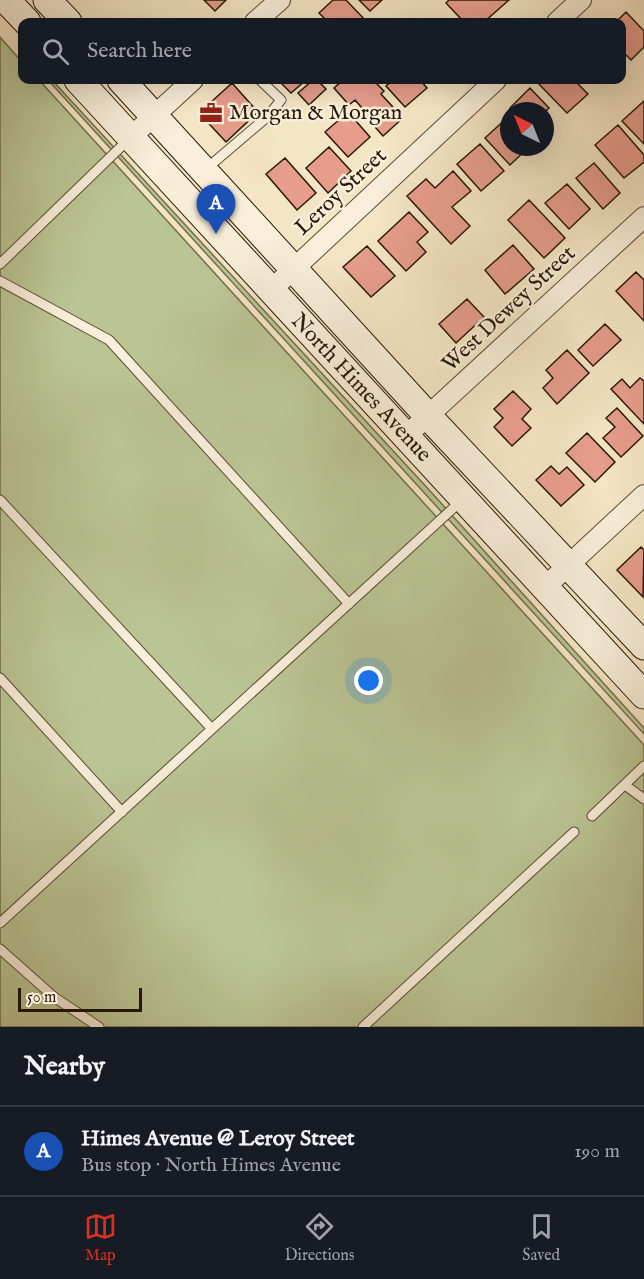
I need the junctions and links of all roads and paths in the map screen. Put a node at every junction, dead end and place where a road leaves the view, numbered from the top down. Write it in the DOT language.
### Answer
graph roads {
  1 [pos="6,0"];
  2 [pos="47,0"];
  3 [pos="280,0"];
  4 [pos="581,0"];
  5 [pos="23,18"];
  6 [pos="64,18"];
  7 [pos="260,18"];
  8 [pos="561,18"];
  9 [pos="82,84"];
  10 [pos="125,84"];
  11 [pos="189,84"];
  12 [pos="264,84"];
  13 [pos="492,84"];
  14 [pos="154,116"];
  15 [pos="131,137"];
  16 [pos="204,170"];
  17 [pos="644,217"];
  18 [pos="0,264"];
  19 [pos="294,268"];
  20 [pos="0,281"];
  21 [pos="271,290"];
  22 [pos="428,416"];
  23 [pos="406,436"];
  24 [pos="486,478"];
  25 [pos="644,495"];
  26 [pos="464,499"];
  27 [pos="0,501"];
  28 [pos="568,566"];
  29 [pos="545,587"];
  30 [pos="349,603"];
  31 [pos="644,646"];
  32 [pos="0,678"];
  33 [pos="644,695"];
  34 [pos="212,729"];
  35 [pos="644,766"];
  36 [pos="625,785"];
  37 [pos="644,799"];
  38 [pos="122,812"];
  39 [pos="592,816"];
  40 [pos="574,832"];
  41 [pos="0,923"];
  42 [pos="0,949"];
  43 [pos="99,1027"];
  44 [pos="363,1027"];
  1 -- 5 [label="street"];
  2 -- 6 [label="street"];
  3 -- 7 [label="street"];
  4 -- 8 [label="street"];
  9 -- 15 [label="street, North Himes Avenue"];
  10 -- 14 [label="street, North Himes Avenue"];
  11 -- 14 [label="street"];
  12 -- 16 [label="lane"];
  13 -- 19 [label="street, Leroy Street"];
  14 -- 15 [label="street"];
  14 -- 16 [label="street, North Himes Avenue"];
  15 -- 18 [label="lane"];
  15 -- 21 [label="street, North Himes Avenue"];
  16 -- 19 [label="street, North Himes Avenue"];
  17 -- 22 [label="street, West Dewey Street"];
  19 -- 21 [label="street, Leroy Street"];
  19 -- 22 [label="street, North Himes Avenue"];
  20 -- 30 [label="lane"];
  21 -- 23 [label="street, North Himes Avenue"];
  22 -- 23 [label="street, West Dewey Street"];
  22 -- 24 [label="street, North Himes Avenue"];
  23 -- 26 [label="street, North Himes Avenue"];
  24 -- 26 [label="street"];
  24 -- 28 [label="street, North Himes Avenue"];
  25 -- 28 [label="street"];
  26 -- 29 [label="street, North Himes Avenue"];
  26 -- 30 [label="lane"];
  27 -- 34 [label="lane"];
  28 -- 29 [label="street"];
  28 -- 31 [label="street, North Himes Avenue"];
  29 -- 33 [label="street, North Himes Avenue"];
  30 -- 34 [label="lane"];
  32 -- 38 [label="lane"];
  34 -- 38 [label="lane"];
  35 -- 36 [label="lane"];
  36 -- 37 [label="lane"];
  36 -- 39 [label="lane"];
  38 -- 41 [label="lane"];
  40 -- 44 [label="lane"];
  42 -- 43 [label="lane"];
}
